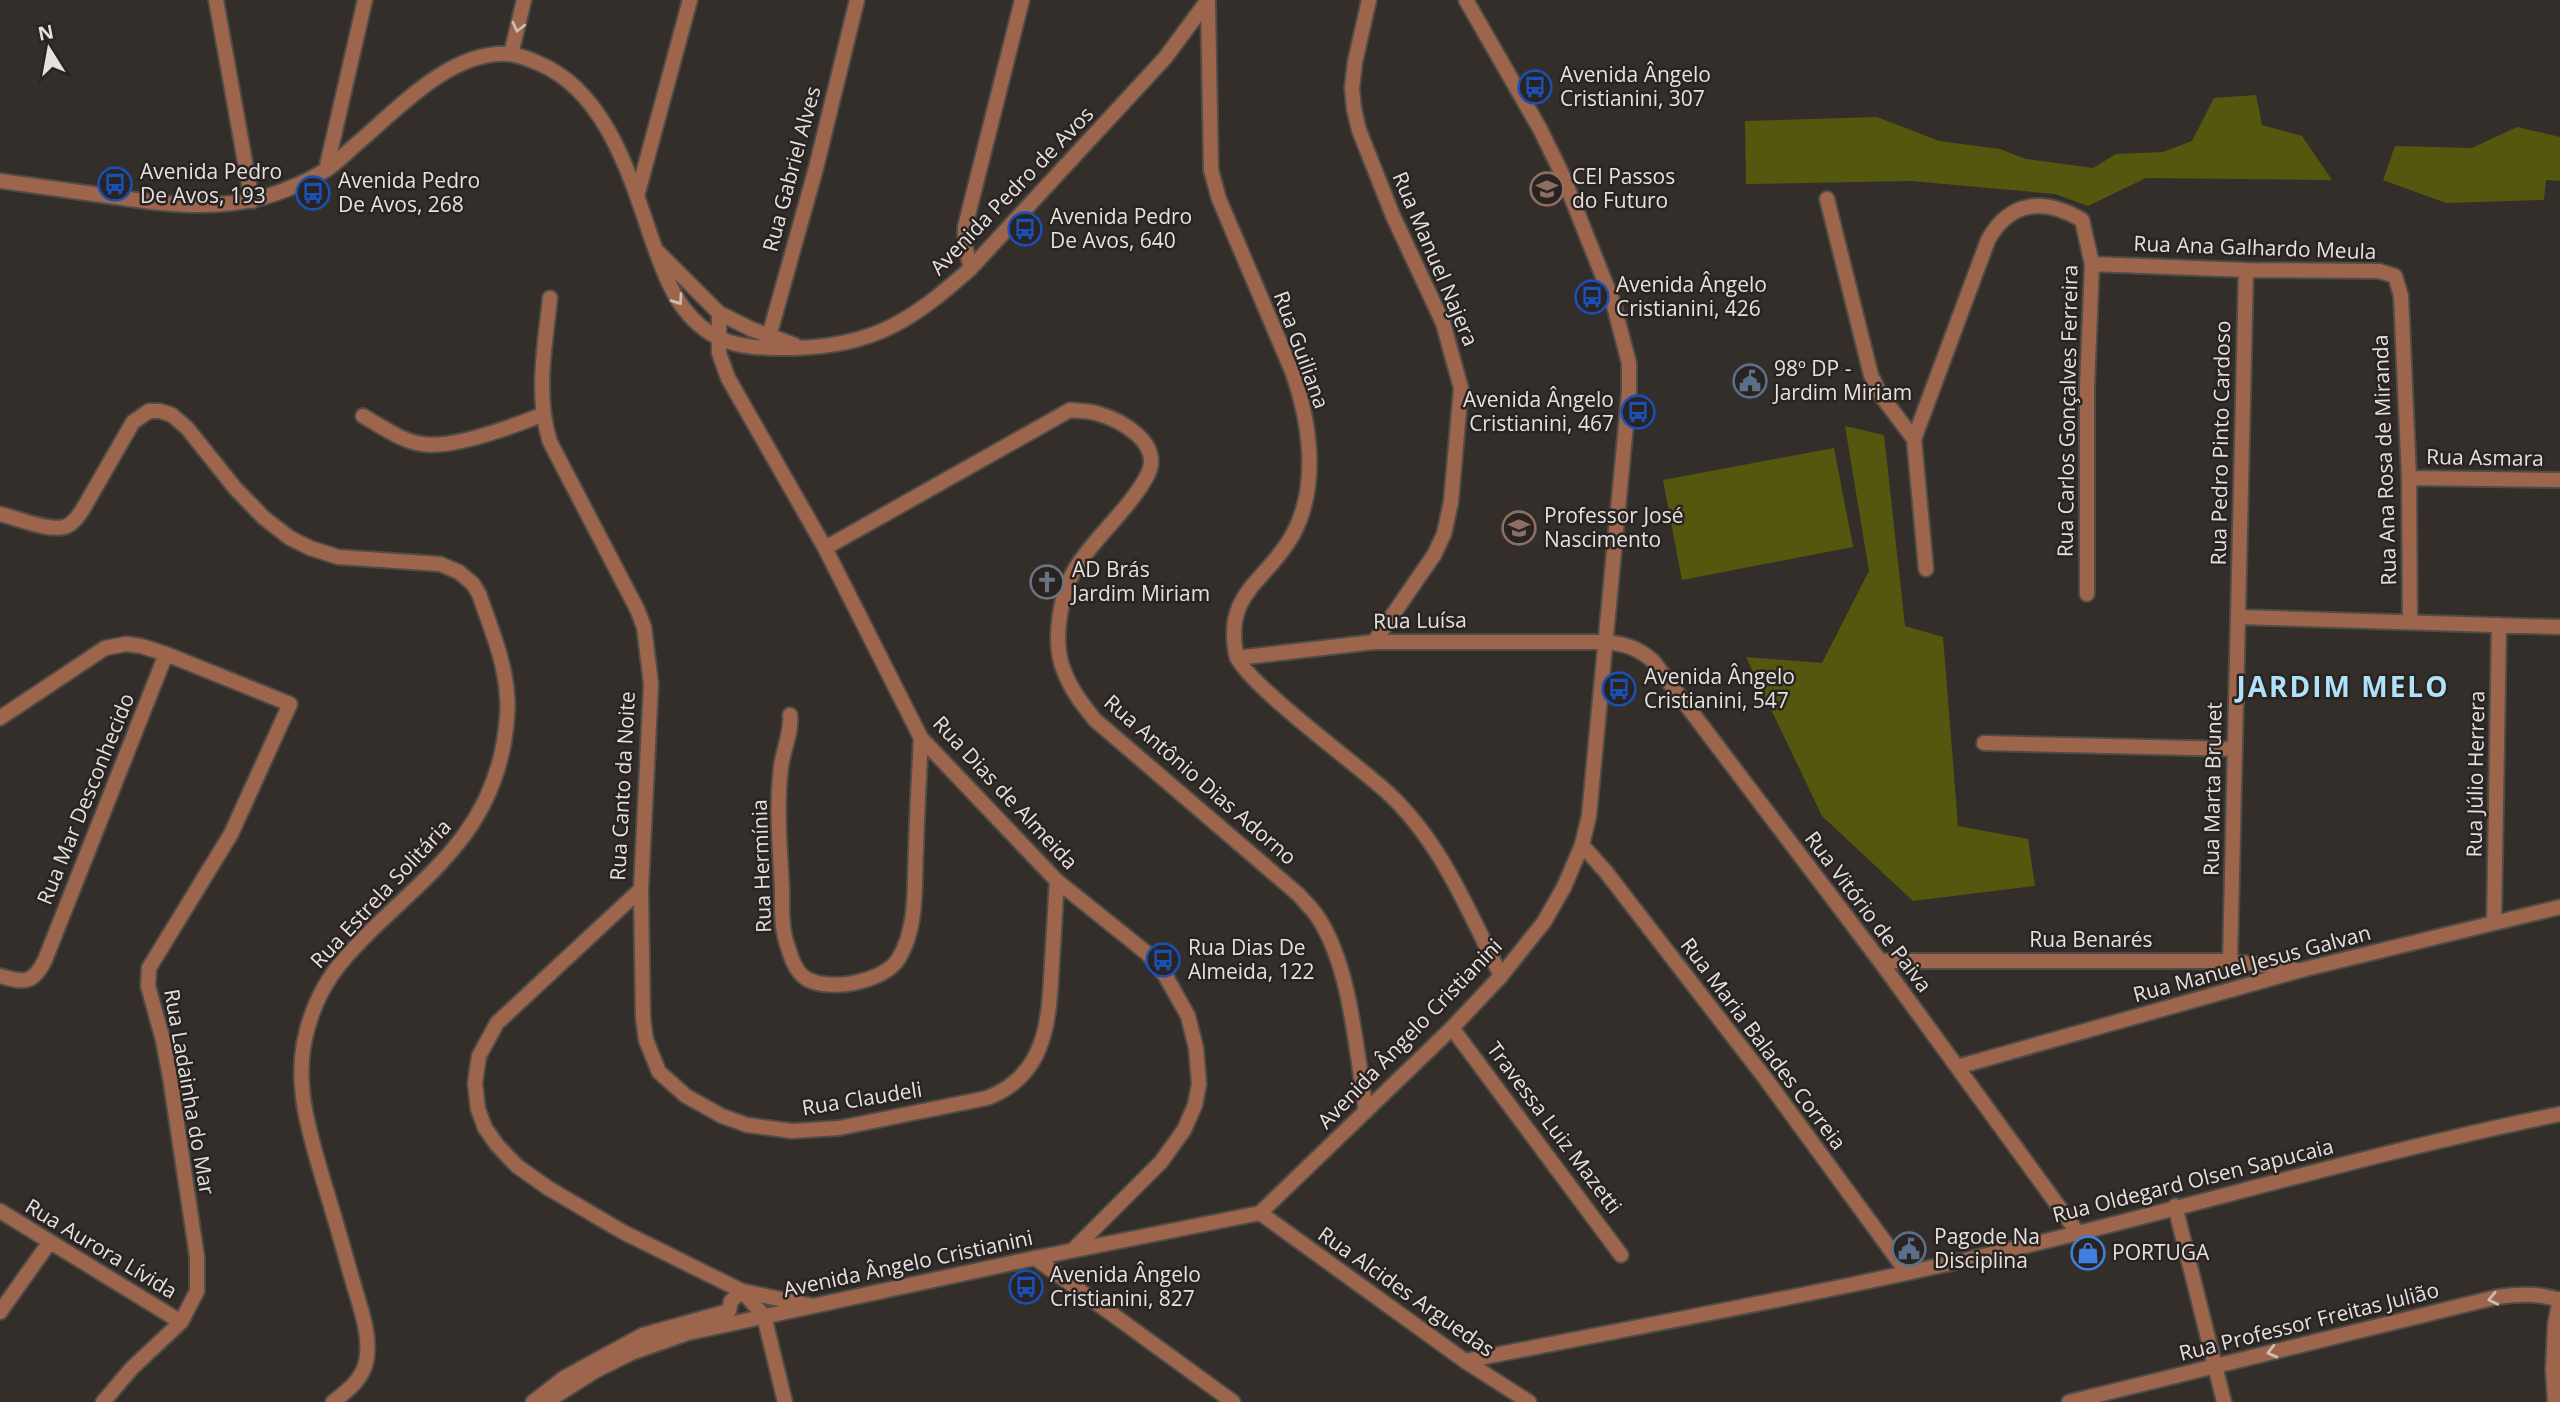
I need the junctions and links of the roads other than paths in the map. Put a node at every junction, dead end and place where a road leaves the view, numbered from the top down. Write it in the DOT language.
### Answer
graph roads {
  1 [pos="216,0"];
  2 [pos="365,0"];
  3 [pos="524,0"];
  4 [pos="690,0"];
  5 [pos="857,0"];
  6 [pos="1022,0"];
  7 [pos="1369,0"];
  8 [pos="1465,0"];
  9 [pos="1208,1"];
  10 [pos="512,54"];
  11 [pos="326,170"];
  12 [pos="0,181"];
  13 [pos="637,196"];
  14 [pos="1827,199"];
  15 [pos="252,201"];
  16 [pos="655,248"];
  17 [pos="2092,264"];
  18 [pos="971,268"];
  19 [pos="2246,270"];
  20 [pos="2401,296"];
  21 [pos="550,298"];
  22 [pos="719,313"];
  23 [pos="718,338"];
  24 [pos="767,342"];
  25 [pos="544,414"];
  26 [pos="363,416"];
  27 [pos="1914,439"];
  28 [pos="2409,478"];
  29 [pos="2560,480"];
  30 [pos="0,513"];
  31 [pos="825,548"];
  32 [pos="1926,569"];
  33 [pos="2087,594"];
  34 [pos="2238,617"];
  35 [pos="2410,622"];
  36 [pos="2500,625"];
  37 [pos="2560,627"];
  38 [pos="1374,642"];
  39 [pos="1605,642"];
  40 [pos="166,654"];
  41 [pos="1237,658"];
  42 [pos="790,715"];
  43 [pos="0,718"];
  44 [pos="921,738"];
  45 [pos="1984,743"];
  46 [pos="2235,748"];
  47 [pos="1582,845"];
  48 [pos="1057,881"];
  49 [pos="641,889"];
  50 [pos="2560,907"];
  51 [pos="2494,923"];
  52 [pos="1880,961"];
  53 [pos="2230,961"];
  54 [pos="2301,970"];
  55 [pos="0,976"];
  56 [pos="1501,976"];
  57 [pos="1452,1028"];
  58 [pos="1957,1067"];
  59 [pos="1366,1111"];
  60 [pos="2560,1114"];
  61 [pos="2175,1206"];
  62 [pos="0,1211"];
  63 [pos="1260,1213"];
  64 [pos="2078,1233"];
  65 [pos="49,1243"];
  66 [pos="1073,1250"];
  67 [pos="1621,1255"];
  68 [pos="1035,1258"];
  69 [pos="1906,1272"];
  70 [pos="742,1291"];
  71 [pos="2560,1300"];
  72 [pos="814,1306"];
  73 [pos="0,1312"];
  74 [pos="764,1316"];
  75 [pos="181,1322"];
  76 [pos="1465,1362"];
  77 [pos="2215,1366"];
  78 [pos="2560,1376"];
  79 [pos="2555,1397"];
  80 [pos="103,1402"];
  81 [pos="334,1402"];
  82 [pos="533,1402"];
  83 [pos="547,1402"];
  84 [pos="785,1402"];
  85 [pos="1233,1402"];
  86 [pos="1529,1402"];
  87 [pos="2069,1402"];
  88 [pos="2224,1402"];
  1 -- 15 [label="street"];
  2 -- 11 [label="street"];
  3 -- 10 [label="street, one-way"];
  4 -- 13 [label="street"];
  5 -- 24 [label="street, Rua Gabriel Alves"];
  6 -- 18 [label="street"];
  7 -- 38 [label="street, Rua Manuel Najera"];
  8 -- 39 [label="street, Avenida Ângelo Cristianini"];
  9 -- 18 [label="street, Avenida Pedro de Avos"];
  9 -- 41 [label="street, Rua Guiliana"];
  10 -- 11 [label="street, Avenida Pedro de Avos"];
  10 -- 13 [label="street, Avenida Pedro de Avos"];
  11 -- 15 [label="street, Avenida Pedro de Avos"];
  12 -- 15 [label="street, Avenida Pedro de Avos"];
  13 -- 16 [label="street, Avenida Pedro de Avos"];
  14 -- 27 [label="street"];
  16 -- 22 [label="street, Avenida Pedro de Avos"];
  16 -- 23 [label="street, Avenida Pedro de Avos, one-way"];
  17 -- 19 [label="street, Rua Ana Galhardo Meula"];
  17 -- 27 [label="street, Rua Carlos Gonçalves Ferreira"];
  17 -- 33 [label="street, Rua Carlos Gonçalves Ferreira"];
  18 -- 24 [label="street, Avenida Pedro de Avos"];
  19 -- 20 [label="street, Rua Ana Galhardo Meula"];
  19 -- 34 [label="street, Rua Pedro Pinto Cardoso"];
  20 -- 28 [label="street, Rua Ana Rosa de Miranda"];
  21 -- 25 [label="street, Rua Canto da Noite"];
  22 -- 23 [label="street, Rua Dias de Almeida"];
  22 -- 24 [label="street, Avenida Pedro de Avos"];
  23 -- 24 [label="street, Avenida Pedro de Avos"];
  23 -- 31 [label="street, Rua Dias de Almeida"];
  25 -- 26 [label="street"];
  25 -- 49 [label="street, Rua Canto da Noite"];
  27 -- 32 [label="street"];
  28 -- 29 [label="street, Rua Asmara"];
  28 -- 35 [label="street, Rua Ana Rosa de Miranda"];
  30 -- 81 [label="street, Rua Estrela Solitária"];
  31 -- 44 [label="street, Rua Dias de Almeida"];
  31 -- 59 [label="street, Rua Antônio Dias Adorno"];
  34 -- 35 [label="street"];
  34 -- 46 [label="street, Rua Marta Brunet"];
  35 -- 36 [label="street"];
  36 -- 37 [label="street"];
  36 -- 51 [label="street, Rua Júlio Herrera"];
  38 -- 39 [label="street, Rua Luísa"];
  38 -- 41 [label="street, Rua Luísa"];
  39 -- 47 [label="street, Avenida Ângelo Cristianini"];
  39 -- 52 [label="street, Rua Vitório de Paiva"];
  40 -- 43 [label="street"];
  40 -- 55 [label="street, Rua Mar Desconhecido"];
  40 -- 75 [label="street, Rua Ladainha do Mar"];
  41 -- 56 [label="street"];
  42 -- 44 [label="street, Rua Hermínia"];
  44 -- 48 [label="street, Rua Dias de Almeida"];
  45 -- 46 [label="street"];
  46 -- 53 [label="street, Rua Marta Brunet"];
  47 -- 56 [label="street, Avenida Ângelo Cristianini"];
  47 -- 69 [label="street, Rua Maria Balades Correia"];
  48 -- 49 [label="street, Rua Claudeli"];
  48 -- 66 [label="street, Rua Dias de Almeida"];
  49 -- 70 [label="street, Rua Canto da Noite"];
  50 -- 51 [label="street, Rua Manuel Jesus Galvan"];
  51 -- 54 [label="street, Rua Manuel Jesus Galvan"];
  52 -- 53 [label="street, Rua Benarés"];
  52 -- 58 [label="street, Rua Vitório de Paiva"];
  53 -- 54 [label="street, Rua Benarés"];
  54 -- 58 [label="street, Rua Manuel Jesus Galvan"];
  56 -- 57 [label="street, Avenida Ângelo Cristianini"];
  57 -- 59 [label="street, Avenida Ângelo Cristianini"];
  57 -- 67 [label="street, Travessa Luiz Mazetti"];
  58 -- 64 [label="street, Rua Vitório de Paiva"];
  59 -- 63 [label="street, Avenida Ângelo Cristianini"];
  60 -- 61 [label="street, Rua Oldegard Olsen Sapucaia"];
  61 -- 64 [label="street, Rua Oldegard Olsen Sapucaia"];
  61 -- 77 [label="street"];
  62 -- 65 [label="street, Rua Aurora Lívida"];
  63 -- 66 [label="street, Avenida Ângelo Cristianini"];
  63 -- 76 [label="street, Rua Alcides Arguedas"];
  64 -- 69 [label="street, Rua Oldegard Olsen Sapucaia"];
  65 -- 73 [label="street"];
  65 -- 75 [label="street, Rua Aurora Lívida"];
  66 -- 68 [label="street, Avenida Ângelo Cristianini"];
  68 -- 72 [label="street, Avenida Ângelo Cristianini"];
  68 -- 85 [label="street"];
  69 -- 76 [label="street, Rua Oldegard Olsen Sapucaia"];
  70 -- 72 [label="street, Rua Canto da Noite"];
  70 -- 74 [label="street, Rua Canto da Noite"];
  70 -- 82 [label="street"];
  71 -- 77 [label="street, Rua Professor Freitas Julião, one-way"];
  71 -- 79 [label="street"];
  72 -- 74 [label="street, Avenida Ângelo Cristianini"];
  74 -- 83 [label="street, Avenida Ângelo Cristianini"];
  74 -- 84 [label="street"];
  75 -- 80 [label="street, Rua Ladainha do Mar"];
  76 -- 86 [label="street, Rua Alcides Arguedas"];
  77 -- 87 [label="street, Rua Professor Freitas Julião"];
  77 -- 88 [label="street"];
  78 -- 79 [label="street"];
}
